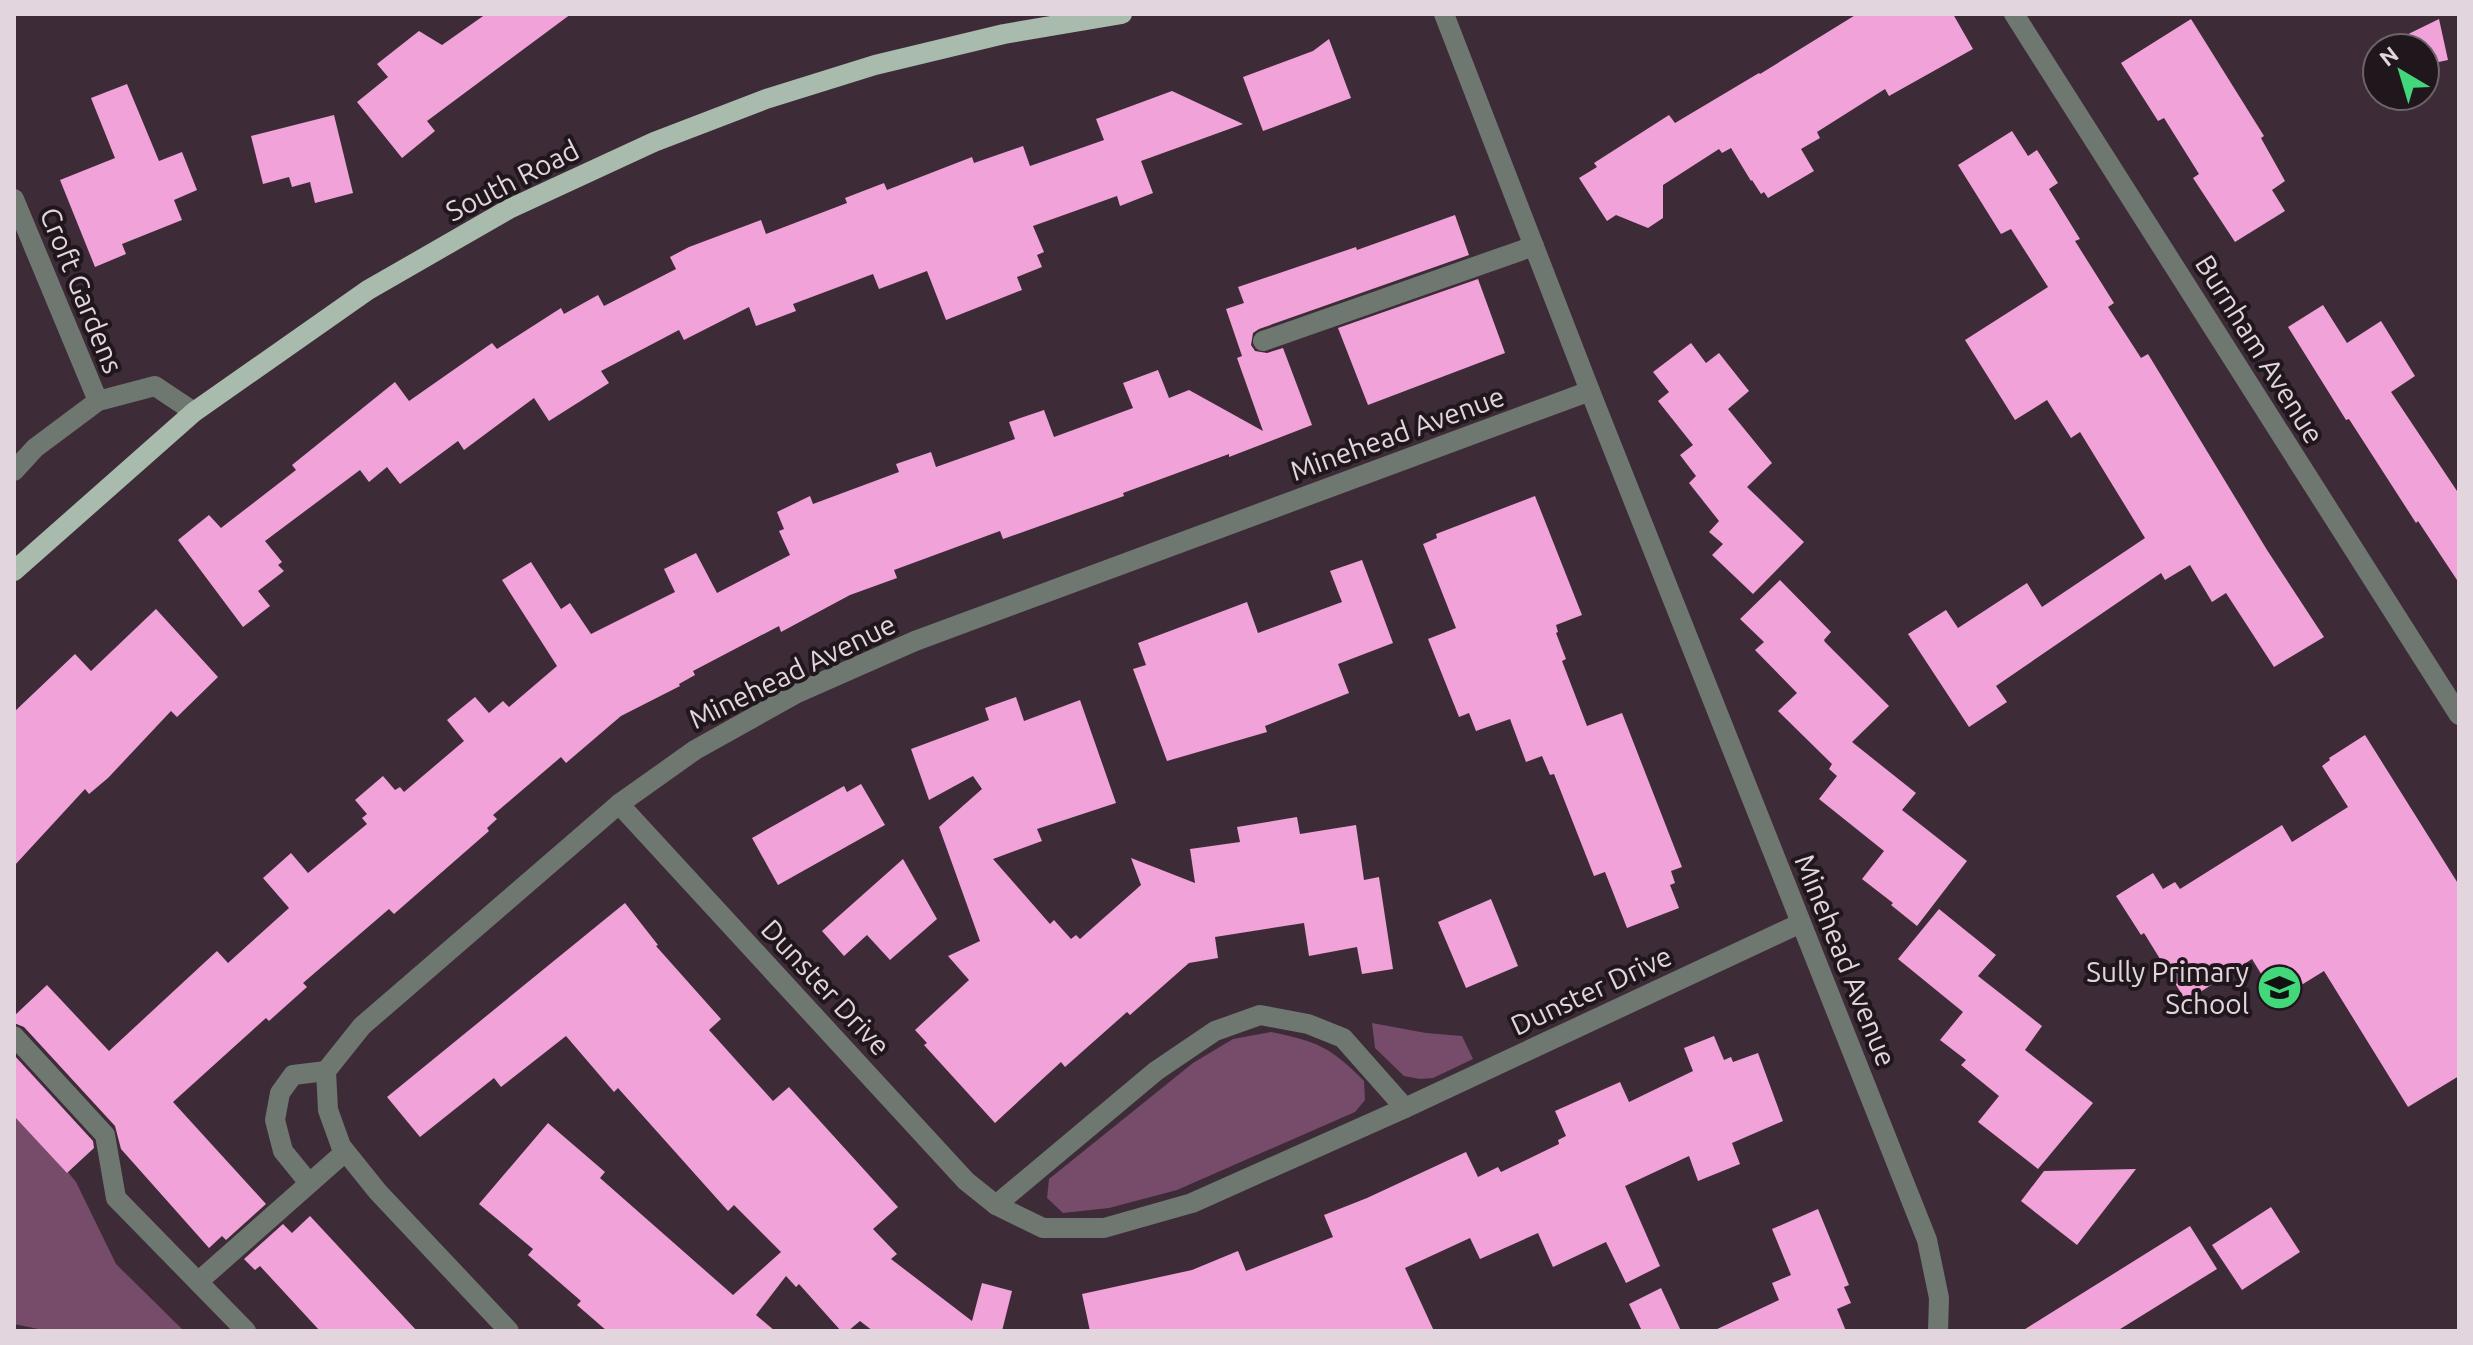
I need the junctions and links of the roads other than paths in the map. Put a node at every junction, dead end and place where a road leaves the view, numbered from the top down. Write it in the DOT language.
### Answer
graph roads {
  1 [pos="1122,14"];
  2 [pos="1444,14"];
  3 [pos="2014,14"];
  4 [pos="14,199"];
  5 [pos="1534,246"];
  6 [pos="1263,341"];
  7 [pos="1590,391"];
  8 [pos="98,401"];
  9 [pos="194,412"];
  10 [pos="14,471"];
  11 [pos="14,571"];
  12 [pos="2459,715"];
  13 [pos="619,804"];
  14 [pos="1801,923"];
  15 [pos="14,1036"];
  16 [pos="326,1071"];
  17 [pos="1405,1108"];
  18 [pos="345,1152"];
  19 [pos="309,1183"];
  20 [pos="996,1205"];
  21 [pos="199,1281"];
  22 [pos="246,1331"];
  23 [pos="509,1331"];
  24 [pos="1938,1331"];
  1 -- 9 [label="main road, South Road"];
  2 -- 5 [label="street, Minehead Avenue"];
  3 -- 12 [label="street, Burnham Avenue"];
  4 -- 8 [label="street, Croft Gardens"];
  5 -- 6 [label="street"];
  5 -- 7 [label="street, Minehead Avenue"];
  7 -- 13 [label="street, Minehead Avenue"];
  7 -- 14 [label="street, Minehead Avenue"];
  8 -- 9 [label="street, Croft Gardens"];
  8 -- 10 [label="street, Croft Gardens"];
  9 -- 11 [label="main road, South Road"];
  13 -- 16 [label="street, Minehead Avenue"];
  13 -- 20 [label="street, Dunster Drive"];
  14 -- 17 [label="street, Dunster Drive"];
  14 -- 24 [label="street, Minehead Avenue"];
  15 -- 21 [label="street"];
  16 -- 18 [label="street"];
  16 -- 19 [label="street"];
  17 -- 20 [label="street, Dunster Drive"];
  17 -- 20 [label="street"];
  18 -- 19 [label="street"];
  18 -- 23 [label="street"];
  19 -- 21 [label="street"];
  21 -- 22 [label="street"];
}
